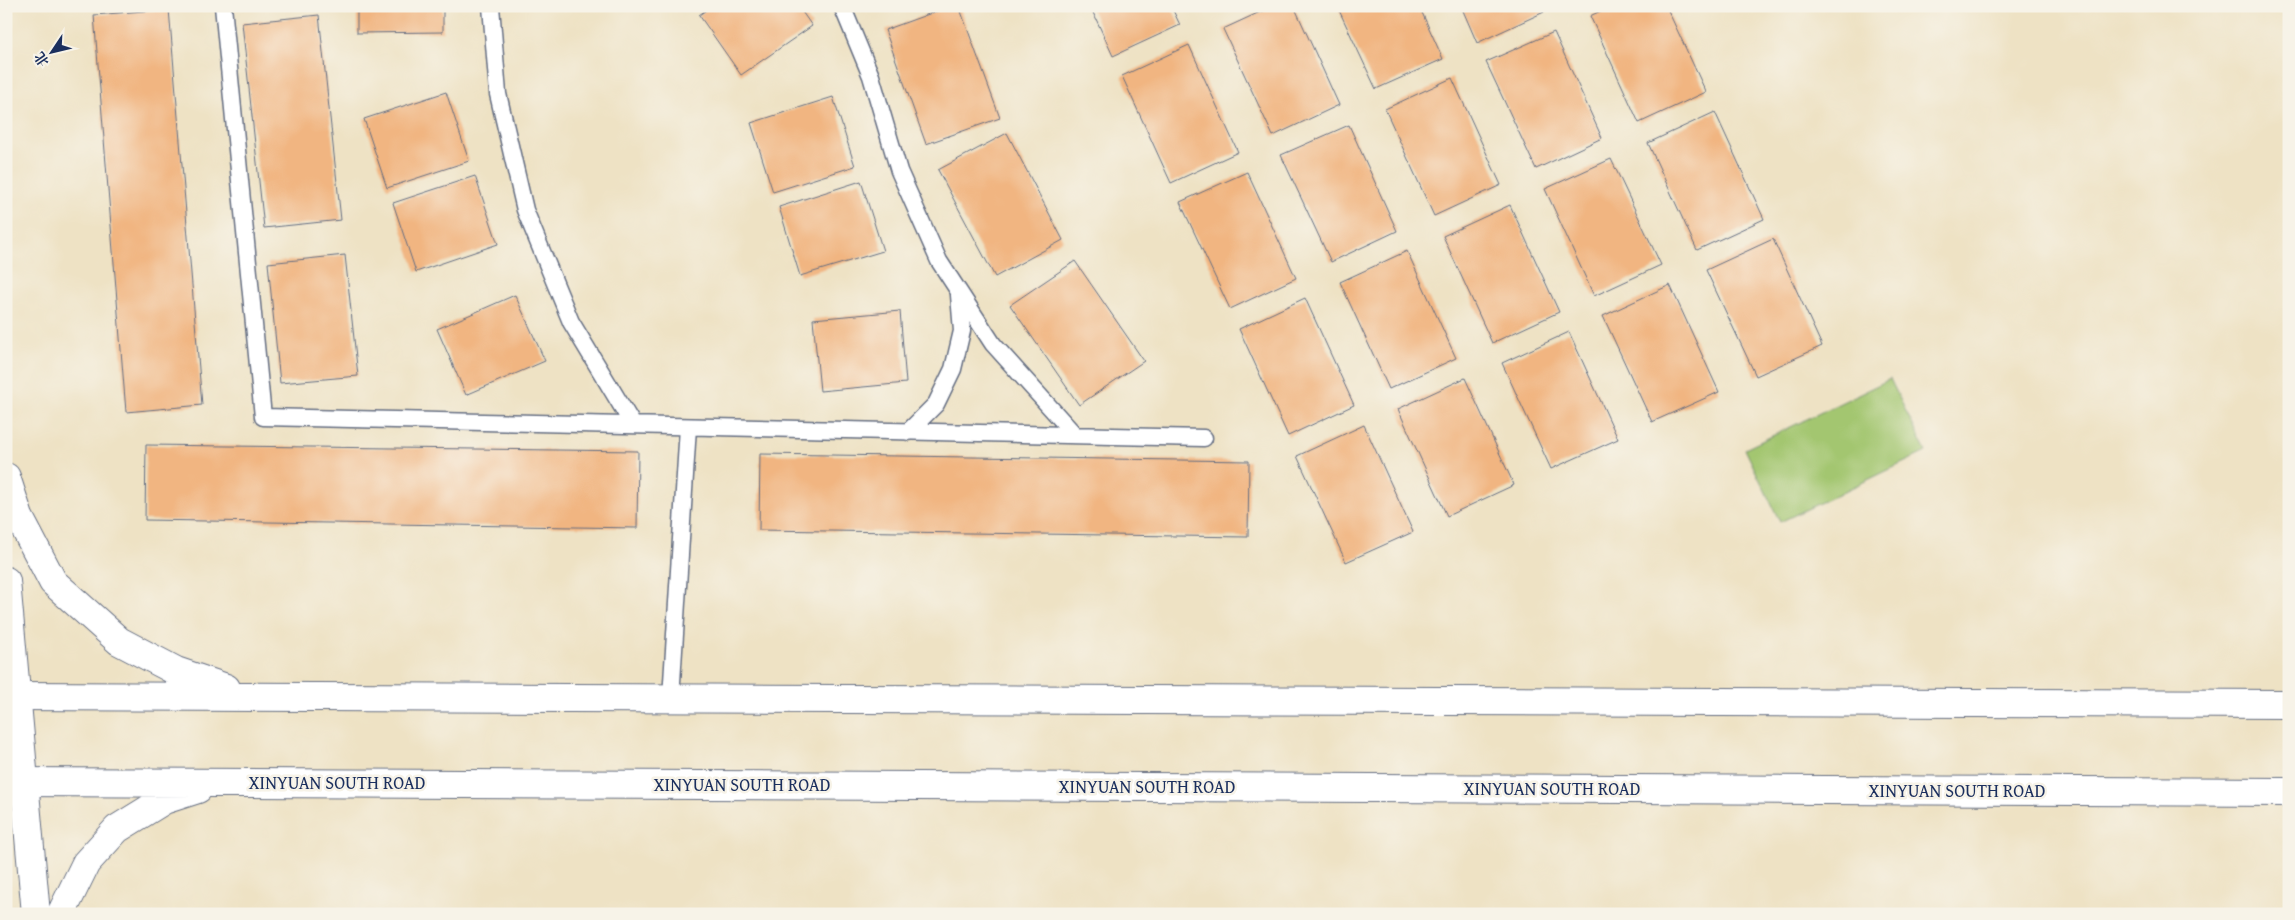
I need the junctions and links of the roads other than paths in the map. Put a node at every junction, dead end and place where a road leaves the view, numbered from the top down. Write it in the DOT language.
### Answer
graph roads {
  1 [pos="223,6"];
  2 [pos="491,6"];
  3 [pos="842,6"];
  4 [pos="959,292"];
  5 [pos="633,425"];
  6 [pos="688,427"];
  7 [pos="908,432"];
  8 [pos="1075,435"];
  9 [pos="1204,438"];
  10 [pos="6,477"];
  11 [pos="6,582"];
  12 [pos="11,696"];
  13 [pos="251,696"];
  14 [pos="670,698"];
  15 [pos="2289,704"];
  16 [pos="15,781"];
  17 [pos="218,782"];
  18 [pos="2289,792"];
  19 [pos="36,914"];
  20 [pos="61,914"];
  1 -- 5 [label="lane"];
  2 -- 5 [label="lane"];
  3 -- 4 [label="lane"];
  4 -- 7 [label="lane"];
  4 -- 8 [label="lane"];
  5 -- 6 [label="lane"];
  6 -- 7 [label="lane"];
  6 -- 14 [label="lane"];
  7 -- 8 [label="lane"];
  8 -- 9 [label="lane"];
  10 -- 13 [label="main road"];
  11 -- 12 [label="main road"];
  12 -- 13 [label="main road"];
  12 -- 16 [label="main road"];
  13 -- 14 [label="main road"];
  14 -- 15 [label="main road"];
  16 -- 17 [label="main road, XINYUAN SOUTH ROAD"];
  16 -- 19 [label="main road"];
  17 -- 18 [label="main road, XINYUAN SOUTH ROAD"];
  17 -- 20 [label="main road"];
}
